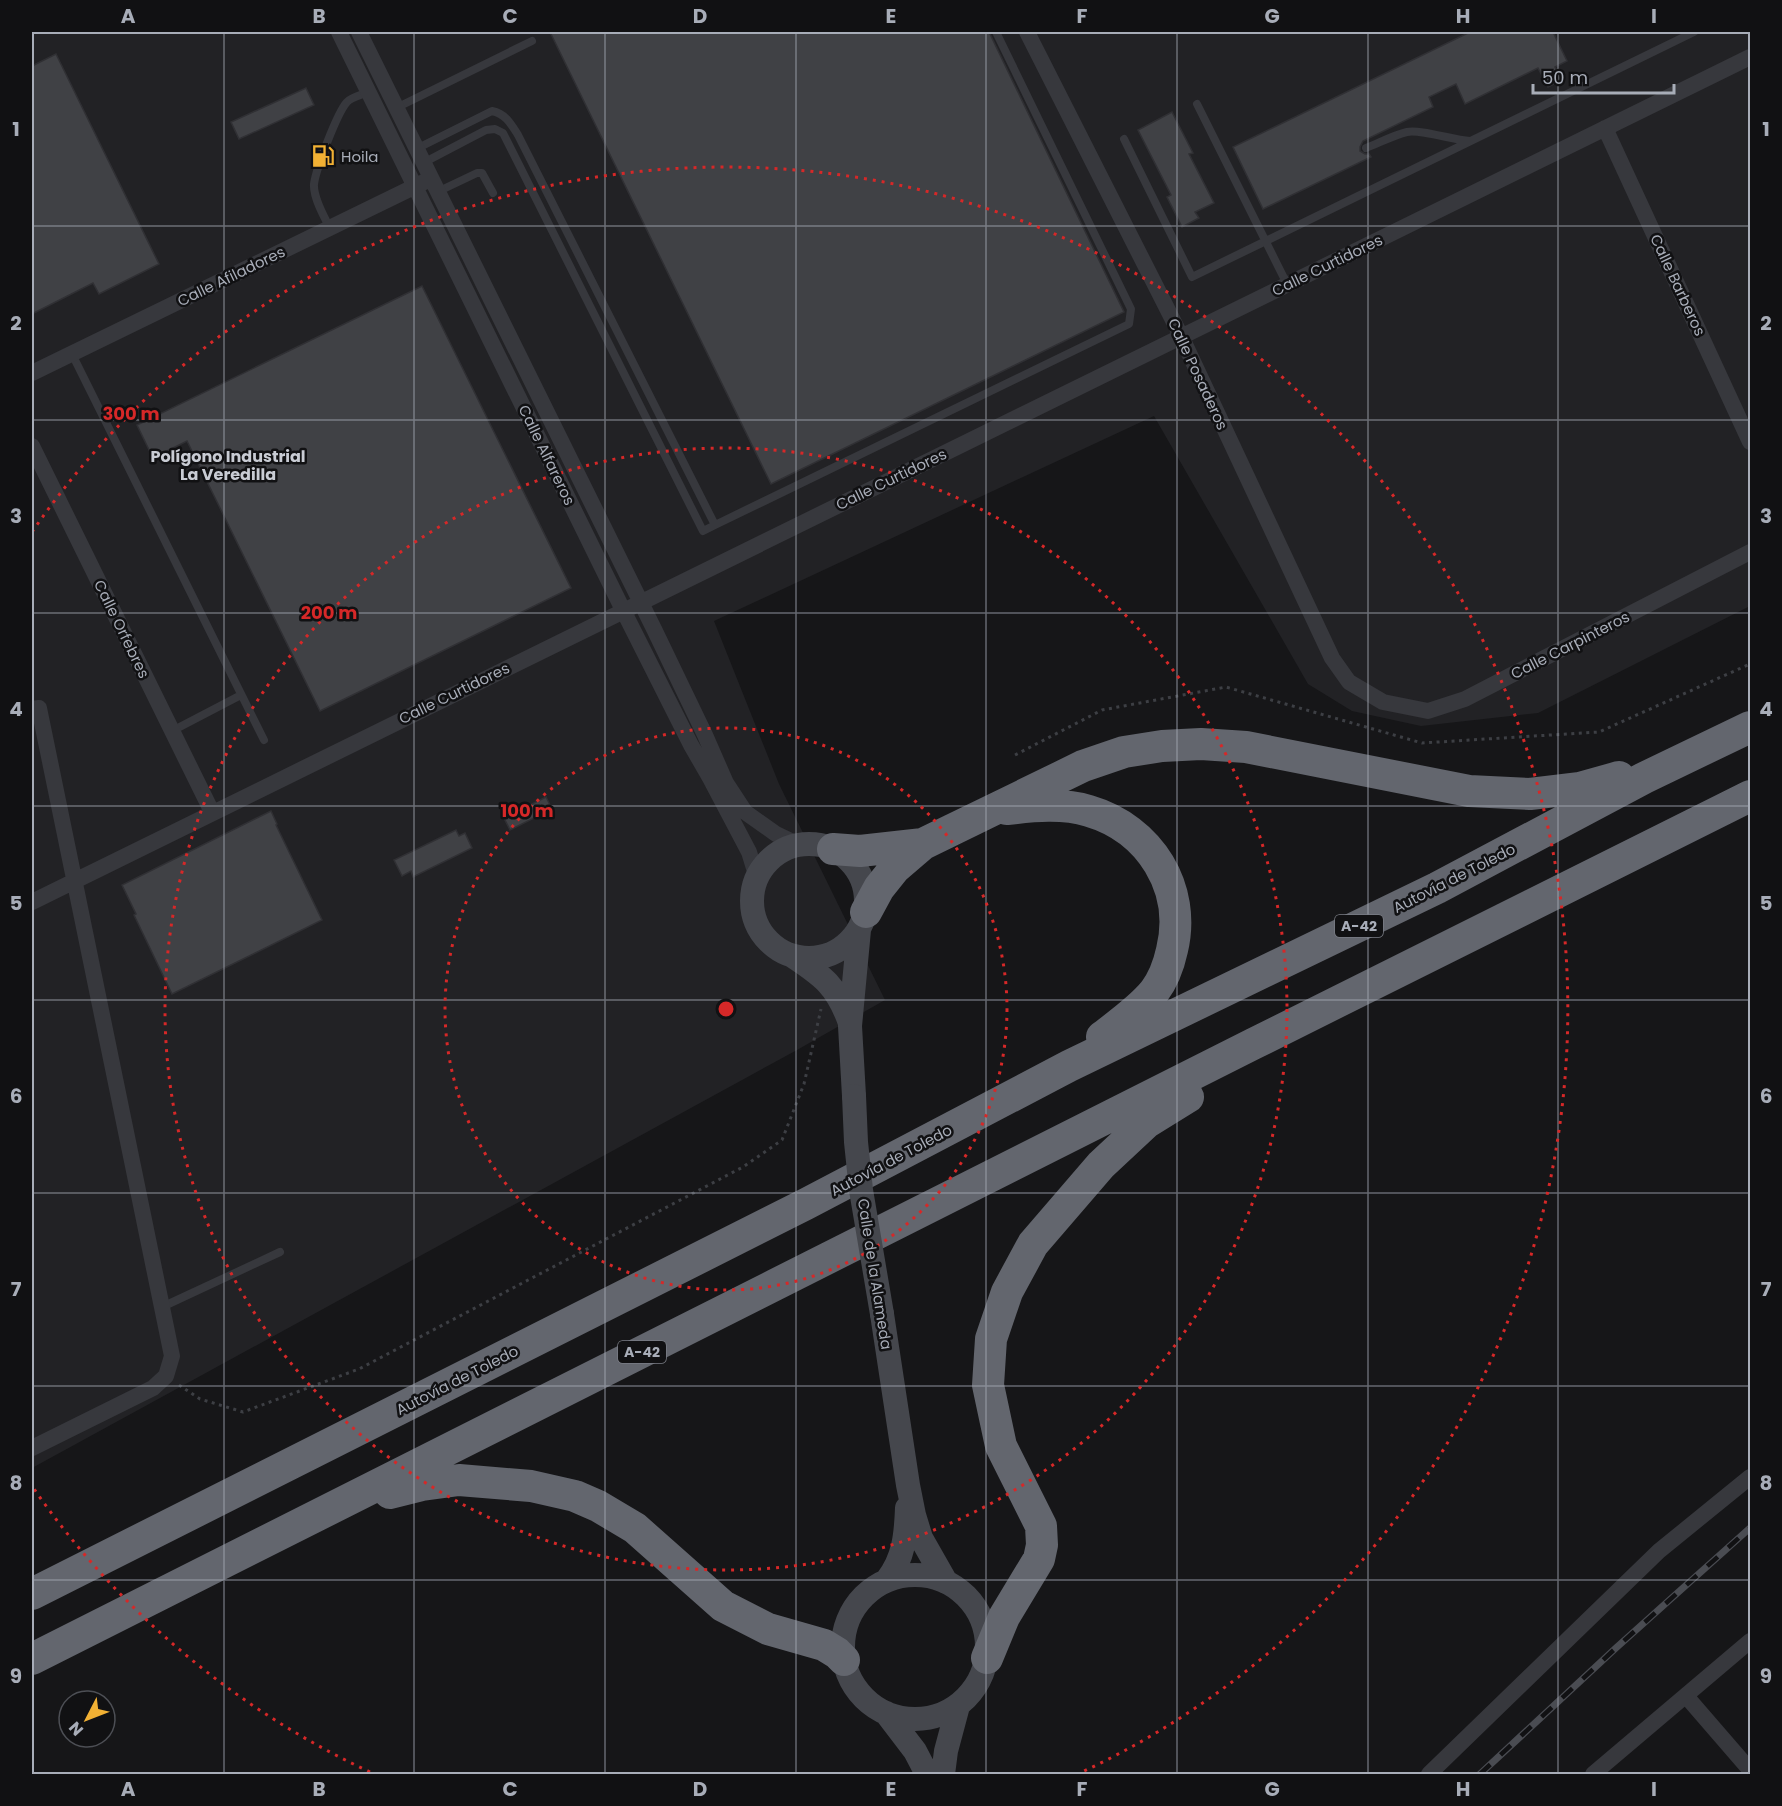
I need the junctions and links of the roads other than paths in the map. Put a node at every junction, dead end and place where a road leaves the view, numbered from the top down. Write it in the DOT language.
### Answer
graph roads {
  1 [pos="339,32"];
  2 [pos="358,32"];
  3 [pos="996,32"];
  4 [pos="1027,32"];
  5 [pos="1694,32"];
  6 [pos="532,41"];
  7 [pos="1750,57"];
  8 [pos="368,92"];
  9 [pos="1197,104"];
  10 [pos="396,108"];
  11 [pos="1605,128"];
  12 [pos="1124,139"];
  13 [pos="1470,141"];
  14 [pos="1366,148"];
  15 [pos="419,156"];
  16 [pos="434,185"];
  17 [pos="414,187"];
  18 [pos="493,193"];
  19 [pos="330,228"];
  20 [pos="1265,241"];
  21 [pos="1287,284"];
  22 [pos="1181,336"];
  23 [pos="72,354"];
  24 [pos="32,374"];
  25 [pos="1750,442"];
  26 [pos="32,446"];
  27 [pos="715,525"];
  28 [pos="1750,552"];
  29 [pos="641,601"];
  30 [pos="623,610"];
  31 [pos="241,694"];
  32 [pos="1383,702"];
  33 [pos="32,709"];
  34 [pos="1750,727"];
  35 [pos="172,731"];
  36 [pos="264,740"];
  37 [pos="1644,778"];
  38 [pos="1750,796"];
  39 [pos="992,811"];
  40 [pos="212,812"];
  41 [pos="797,844"];
  42 [pos="923,844"];
  43 [pos="833,849"];
  44 [pos="757,878"];
  45 [pos="75,880"];
  46 [pos="32,902"];
  47 [pos="862,921"];
  48 [pos="791,955"];
  49 [pos="850,1026"];
  50 [pos="1253,1044"];
  51 [pos="1069,1066"];
  52 [pos="280,1252"];
  53 [pos="162,1307"];
  54 [pos="32,1448"];
  55 [pos="1750,1477"];
  56 [pos="908,1485"];
  57 [pos="343,1504"];
  58 [pos="887,1580"];
  59 [pos="946,1582"];
  60 [pos="32,1594"];
  61 [pos="1750,1641"];
  62 [pos="987,1658"];
  63 [pos="32,1659"];
  64 [pos="844,1660"];
  65 [pos="1686,1696"];
  66 [pos="958,1706"];
  67 [pos="886,1713"];
  68 [pos="1750,1770"];
  69 [pos="927,1774"];
  70 [pos="943,1774"];
  71 [pos="1429,1774"];
  72 [pos="1593,1774"];
  1 -- 8 [label="street, Calle Alfareros"];
  2 -- 10 [label="street, Calle Alfareros"];
  3 -- 27 [label="lane"];
  4 -- 22 [label="street, Calle Posaderos"];
  5 -- 13 [label="lane"];
  6 -- 10 [label="lane"];
  7 -- 11 [label="street, Calle Curtidores"];
  8 -- 17 [label="street, Calle Alfareros"];
  8 -- 19 [label="lane"];
  9 -- 20 [label="lane"];
  10 -- 15 [label="street, Calle Alfareros"];
  11 -- 21 [label="street, Calle Curtidores"];
  11 -- 25 [label="street, Calle Barberos"];
  12 -- 20 [label="lane"];
  13 -- 14 [label="lane"];
  13 -- 20 [label="lane"];
  15 -- 16 [label="street, Calle Alfareros"];
  15 -- 27 [label="lane"];
  15 -- 27 [label="lane"];
  16 -- 17 [label="street, Calle Afiladores"];
  16 -- 18 [label="lane"];
  16 -- 29 [label="street, Calle Alfareros"];
  17 -- 19 [label="street, Calle Afiladores"];
  17 -- 30 [label="street, Calle Alfareros"];
  19 -- 23 [label="street, Calle Afiladores"];
  20 -- 21 [label="lane"];
  21 -- 22 [label="street, Calle Curtidores"];
  22 -- 29 [label="street, Calle Curtidores"];
  22 -- 32 [label="street, Calle Posaderos"];
  23 -- 24 [label="street, Calle Afiladores"];
  23 -- 31 [label="lane"];
  26 -- 35 [label="street, Calle Orfebres"];
  28 -- 32 [label="street, Calle Carpinteros"];
  29 -- 30 [label="street, Calle Curtidores"];
  29 -- 41 [label="street, Calle Alfareros"];
  30 -- 40 [label="street, Calle Curtidores"];
  30 -- 44 [label="street, Calle Alfareros"];
  31 -- 35 [label="lane"];
  31 -- 36 [label="lane"];
  33 -- 45 [label="street"];
  34 -- 37 [label="highway, Autovía de Toledo / A-42"];
  35 -- 40 [label="street, Calle Orfebres"];
  37 -- 39 [label="highway"];
  37 -- 51 [label="highway, Autovía de Toledo / A-42"];
  38 -- 50 [label="highway, A-42"];
  39 -- 42 [label="highway"];
  39 -- 51 [label="highway"];
  40 -- 45 [label="street, Calle Curtidores"];
  41 -- 43 [label="street"];
  41 -- 44 [label="street"];
  42 -- 43 [label="highway"];
  42 -- 47 [label="highway"];
  43 -- 47 [label="street"];
  44 -- 48 [label="street"];
  45 -- 46 [label="street, Calle Curtidores"];
  45 -- 53 [label="street"];
  47 -- 48 [label="street"];
  47 -- 49 [label="street, Calle de la Alameda"];
  48 -- 49 [label="street, Calle de la Alameda"];
  49 -- 56 [label="street, Calle de la Alameda, bridge"];
  50 -- 57 [label="highway, A-42"];
  50 -- 62 [label="highway"];
  51 -- 60 [label="highway, Autovía de Toledo / A-42"];
  52 -- 53 [label="lane"];
  53 -- 54 [label="street"];
  55 -- 71 [label="street"];
  56 -- 58 [label="street, Calle de la Alameda"];
  56 -- 59 [label="street, Calle de la Alameda"];
  57 -- 63 [label="highway, A-42"];
  57 -- 64 [label="highway"];
  58 -- 59 [label="street, Calle de la Alameda"];
  58 -- 64 [label="street, Calle de la Alameda"];
  59 -- 62 [label="street, Calle de la Alameda"];
  61 -- 65 [label="street"];
  62 -- 66 [label="street, Calle de la Alameda"];
  64 -- 67 [label="street, Calle de la Alameda"];
  65 -- 68 [label="street"];
  65 -- 72 [label="street"];
  66 -- 67 [label="street, Calle de la Alameda"];
  66 -- 70 [label="street, Calle de la Alameda"];
  67 -- 69 [label="street, Calle de la Alameda"];
}
